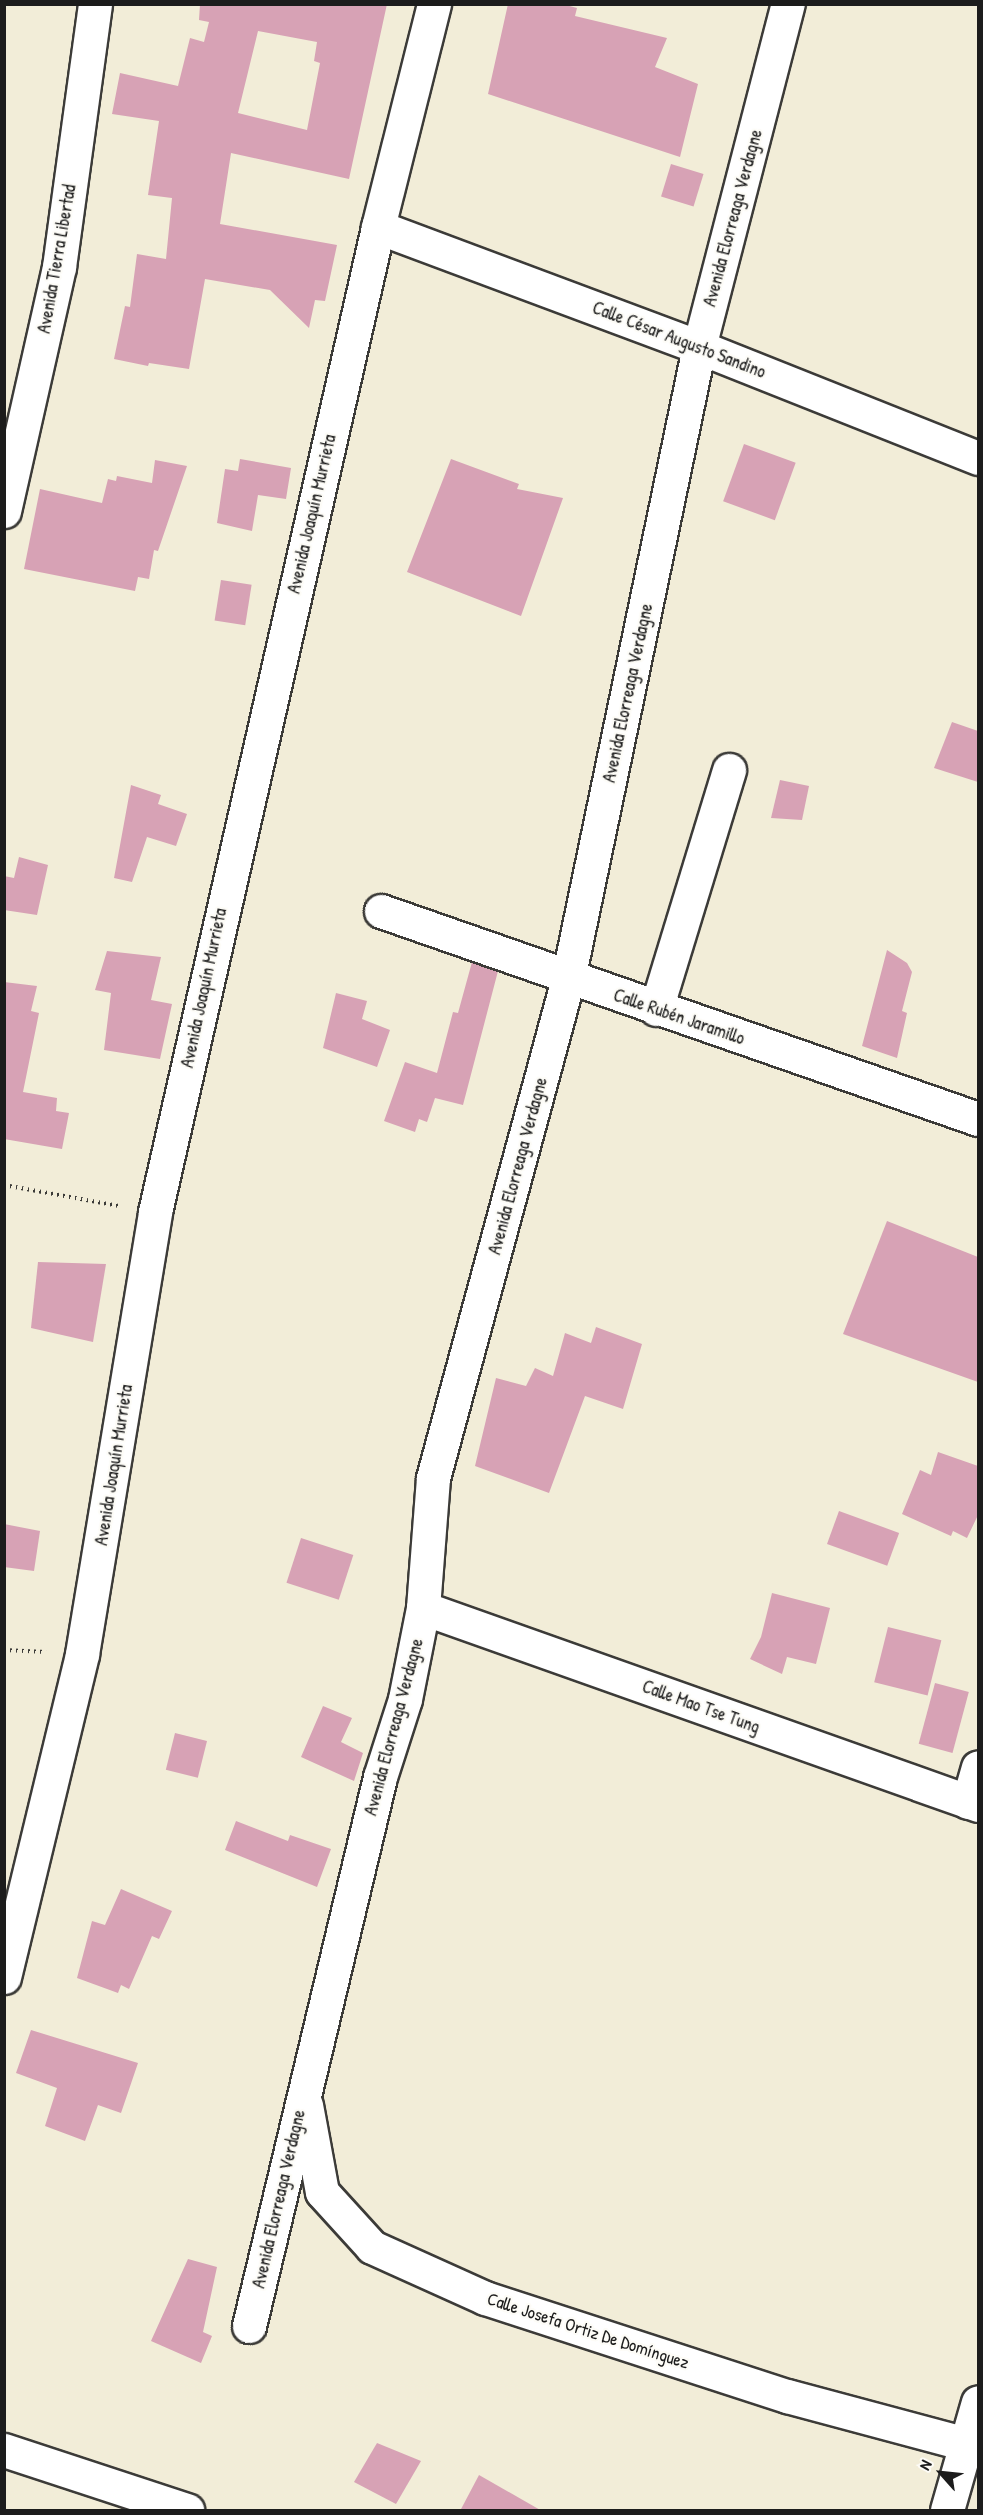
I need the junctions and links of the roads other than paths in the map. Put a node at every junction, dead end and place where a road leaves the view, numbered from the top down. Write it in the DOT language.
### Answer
graph roads {
  1 [pos="95,4"];
  2 [pos="434,4"];
  3 [pos="788,4"];
  4 [pos="378,227"];
  5 [pos="699,347"];
  6 [pos="978,458"];
  7 [pos="4,512"];
  8 [pos="729,770"];
  9 [pos="381,911"];
  10 [pos="568,979"];
  11 [pos="656,1009"];
  12 [pos="978,1119"];
  13 [pos="423,1608"];
  14 [pos="978,1767"];
  15 [pos="973,1803"];
  16 [pos="4,1977"];
  17 [pos="304,2092"];
  18 [pos="249,2326"];
  19 [pos="978,2402"];
  20 [pos="974,2445"];
  21 [pos="4,2450"];
  22 [pos="187,2511"];
  23 [pos="947,2511"];
  1 -- 7 [label="street, Avenida Tierra Libertad"];
  2 -- 4 [label="street, Avenida Joaquín Murrieta"];
  3 -- 5 [label="street, Avenida Elorreaga Verdagne"];
  4 -- 5 [label="street, Calle César Augusto Sandino"];
  4 -- 16 [label="street, Avenida Joaquín Murrieta"];
  5 -- 6 [label="street, Calle César Augusto Sandino"];
  5 -- 10 [label="street, Avenida Elorreaga Verdagne"];
  8 -- 11 [label="street"];
  9 -- 10 [label="street, Calle Rubén Jaramillo"];
  10 -- 11 [label="street, Calle Rubén Jaramillo"];
  10 -- 13 [label="street, Avenida Elorreaga Verdagne"];
  11 -- 12 [label="street, Calle Rubén Jaramillo"];
  13 -- 15 [label="street, Calle Mao Tse Tung"];
  13 -- 17 [label="street, Avenida Elorreaga Verdagne"];
  14 -- 15 [label="street"];
  17 -- 18 [label="street, Avenida Elorreaga Verdagne"];
  17 -- 20 [label="street, Calle Josefa Ortiz De Domínguez"];
  19 -- 20 [label="street"];
  20 -- 23 [label="street"];
  21 -- 22 [label="street"];
}
